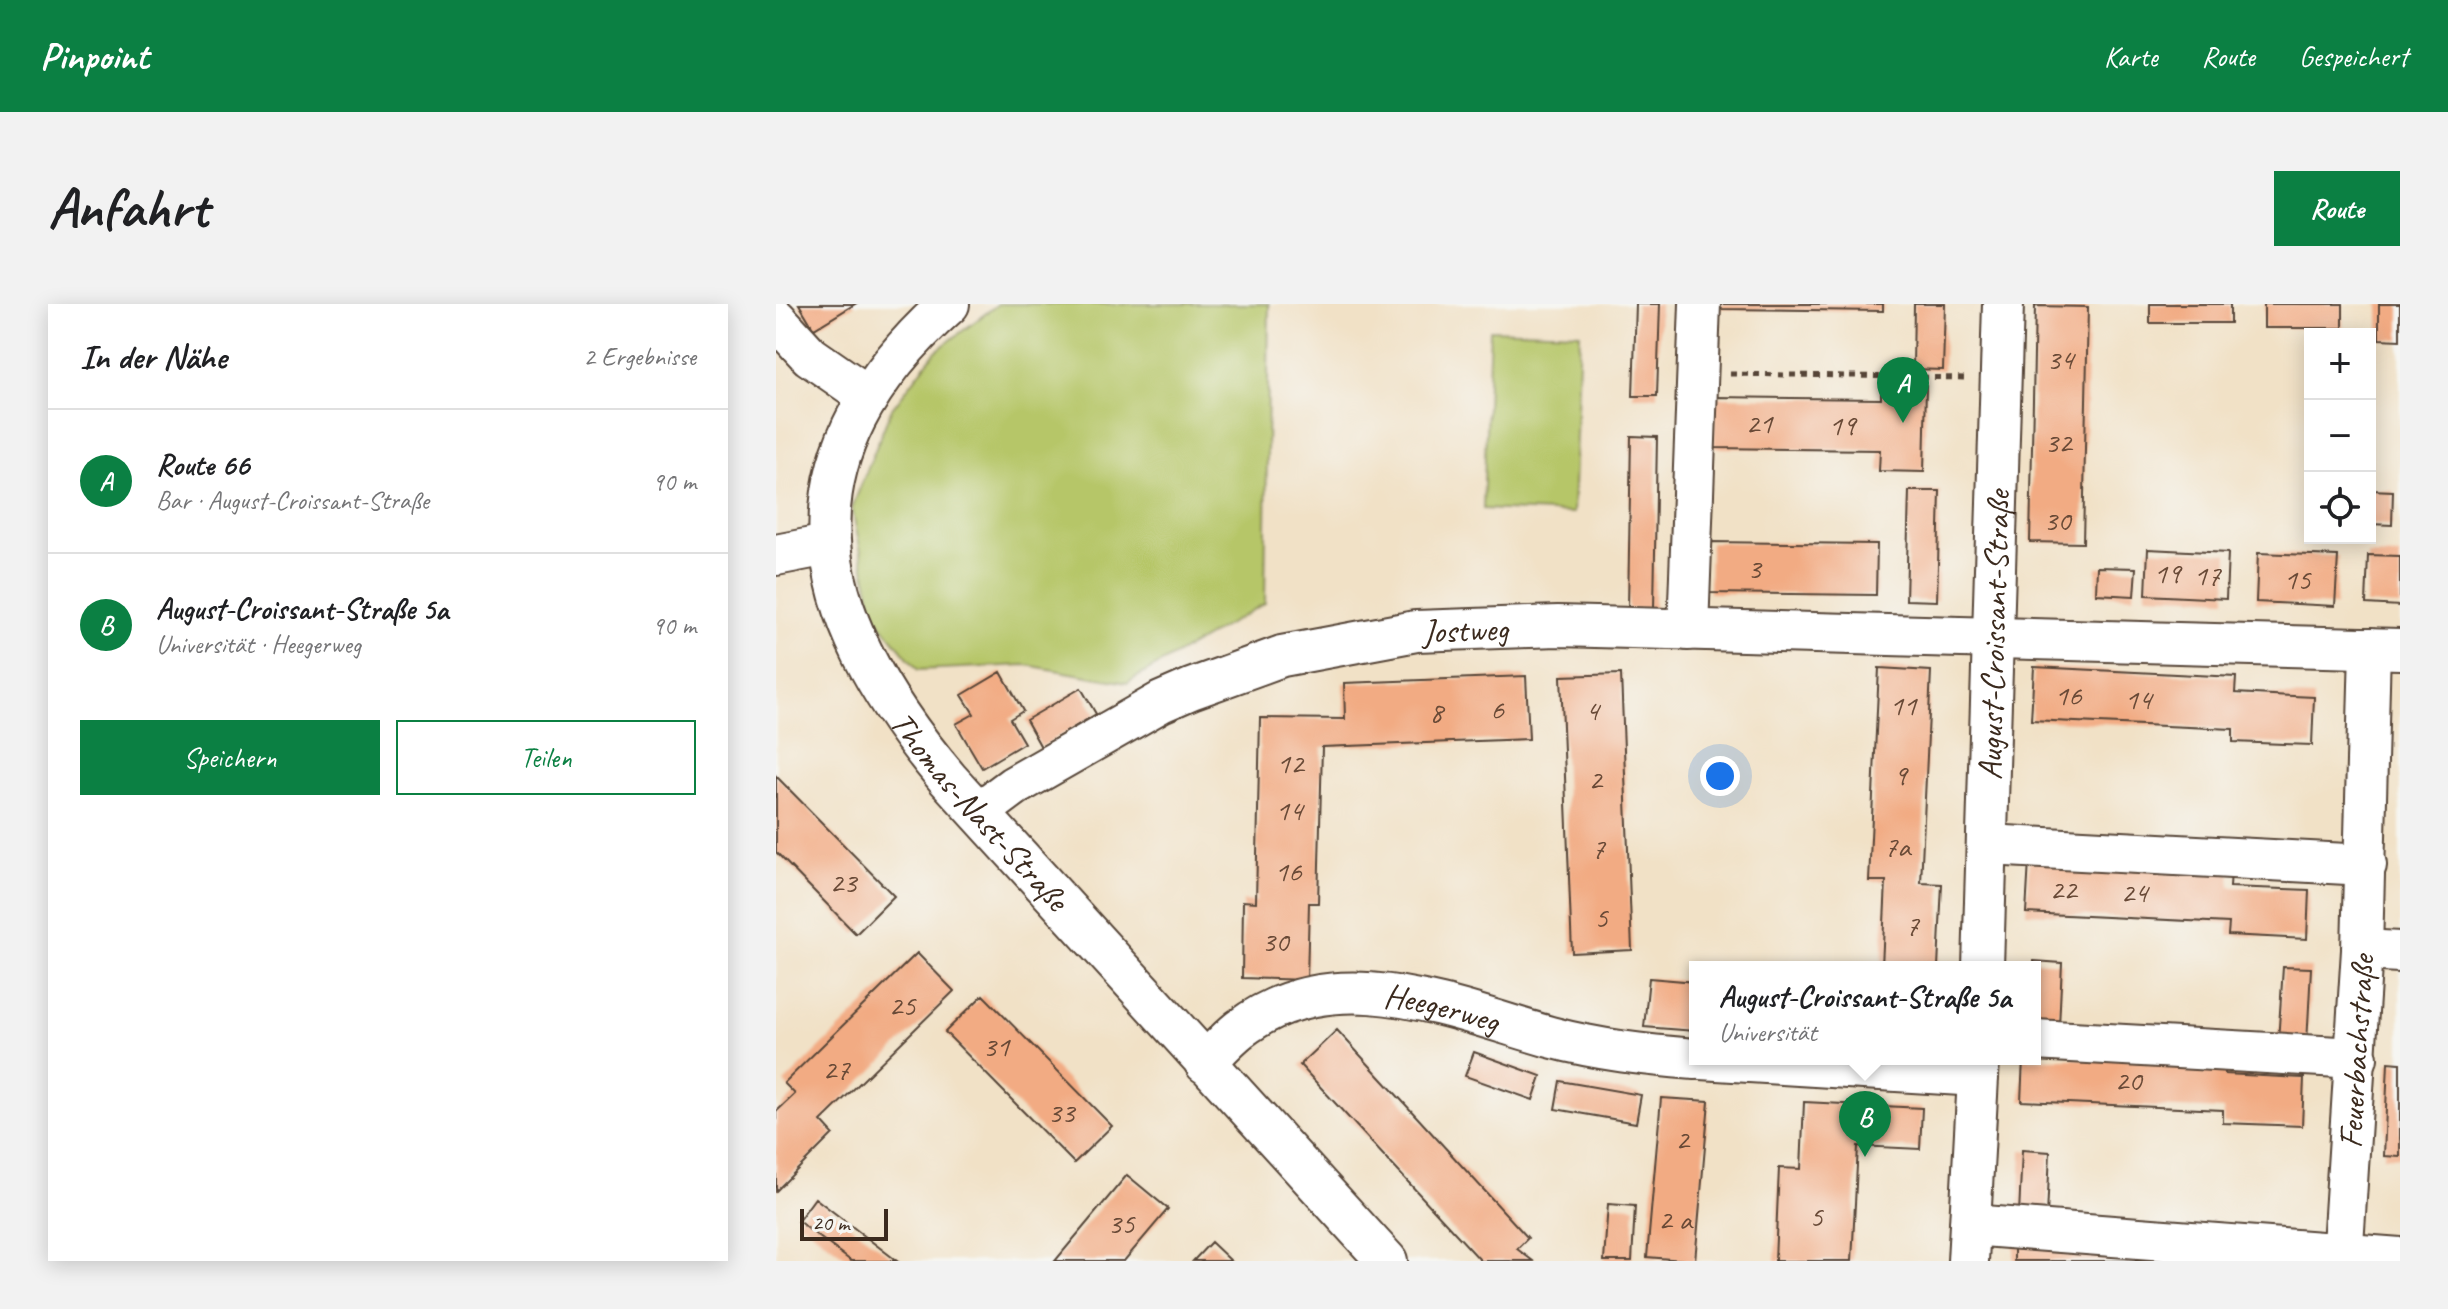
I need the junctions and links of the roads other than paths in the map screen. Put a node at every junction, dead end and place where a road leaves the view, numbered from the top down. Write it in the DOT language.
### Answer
graph roads {
  1 [pos="949,304"];
  2 [pos="1700,304"];
  3 [pos="2003,304"];
  4 [pos="776,319"];
  5 [pos="859,390"];
  6 [pos="817,547"];
  7 [pos="776,555"];
  8 [pos="1688,630"];
  9 [pos="1993,637"];
  10 [pos="2385,649"];
  11 [pos="979,812"];
  12 [pos="1988,845"];
  13 [pos="2366,865"];
  14 [pos="2381,951"];
  15 [pos="1983,961"];
  16 [pos="2041,1040"];
  17 [pos="1689,1058"];
  18 [pos="2357,1058"];
  19 [pos="1205,1063"];
  20 [pos="1909,1065"];
  21 [pos="1979,1067"];
  22 [pos="1969,1243"];
  23 [pos="2342,1258"];
  24 [pos="2400,1258"];
  25 [pos="1387,1261"];
  1 -- 5 [label="street, Thomas-Nast-Straße"];
  2 -- 8 [label="street"];
  3 -- 9 [label="street, August-Croissant-Straße"];
  4 -- 5 [label="street"];
  5 -- 6 [label="street, Thomas-Nast-Straße"];
  6 -- 7 [label="street"];
  6 -- 11 [label="street, Thomas-Nast-Straße"];
  8 -- 9 [label="street, Jostweg"];
  8 -- 11 [label="street, Jostweg"];
  9 -- 10 [label="street, Jostweg"];
  9 -- 12 [label="street, August-Croissant-Straße"];
  10 -- 13 [label="street, Feuerbachstraße"];
  11 -- 19 [label="street, Thomas-Nast-Straße"];
  12 -- 13 [label="street"];
  12 -- 15 [label="street, August-Croissant-Straße"];
  13 -- 14 [label="street, Feuerbachstraße"];
  14 -- 18 [label="street, Feuerbachstraße"];
  16 -- 18 [label="street"];
  17 -- 19 [label="street, Heegerweg"];
  18 -- 23 [label="street, Feuerbachstraße"];
  19 -- 25 [label="street, Thomas-Nast-Straße"];
  20 -- 21 [label="street, Heegerweg"];
  21 -- 22 [label="street"];
  22 -- 23 [label="street"];
  23 -- 24 [label="street"];
}
